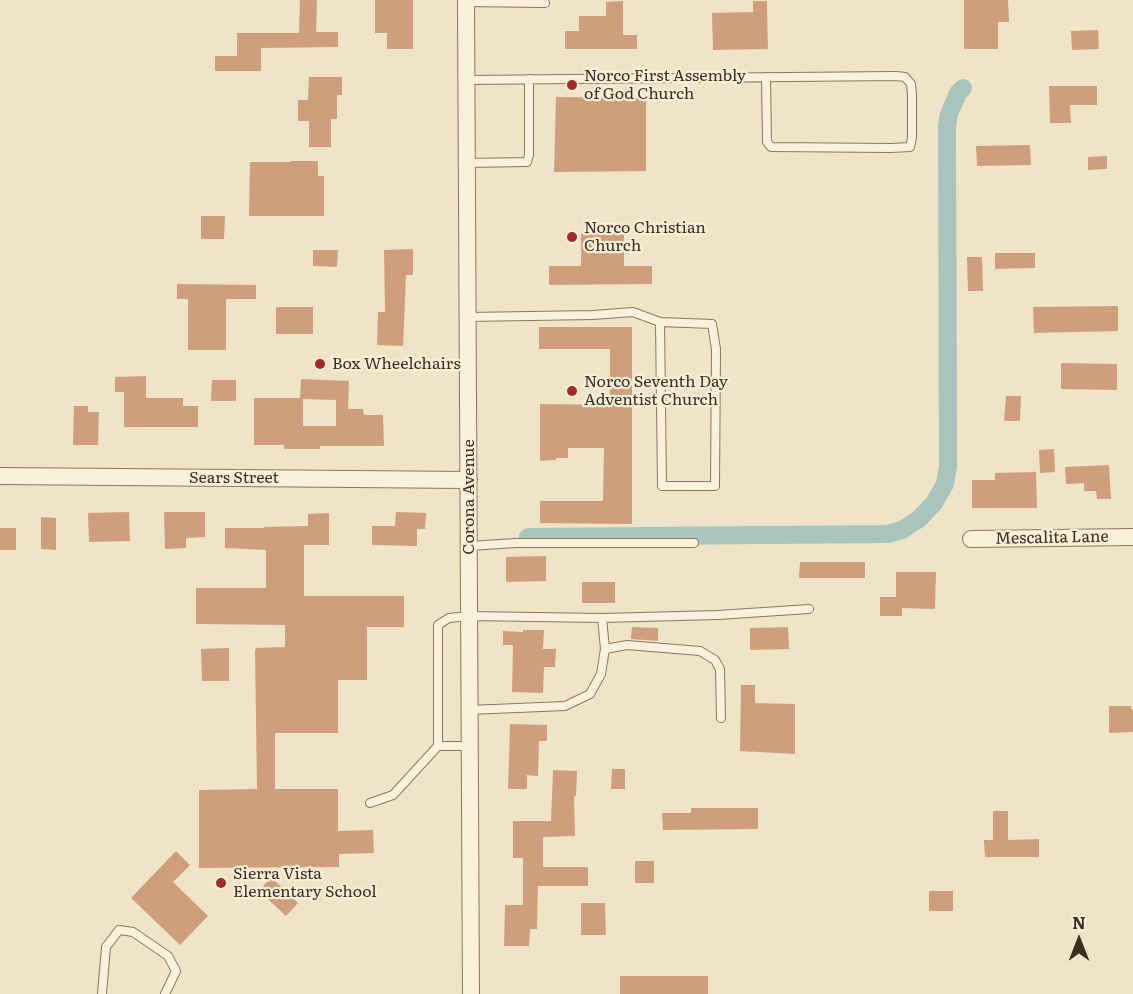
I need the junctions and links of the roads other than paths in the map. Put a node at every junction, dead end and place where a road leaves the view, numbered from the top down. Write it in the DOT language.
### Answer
graph roads {
  1 [pos="466,1"];
  2 [pos="545,3"];
  3 [pos="766,77"];
  4 [pos="529,79"];
  5 [pos="467,80"];
  6 [pos="467,163"];
  7 [pos="468,317"];
  8 [pos="660,322"];
  9 [pos="0,476"];
  10 [pos="469,480"];
  11 [pos="1133,537"];
  12 [pos="971,539"];
  13 [pos="694,543"];
  14 [pos="469,546"];
  15 [pos="809,609"];
  16 [pos="469,616"];
  17 [pos="602,618"];
  18 [pos="605,649"];
  19 [pos="470,710"];
  20 [pos="721,718"];
  21 [pos="438,746"];
  22 [pos="470,746"];
  23 [pos="370,803"];
  24 [pos="102,994"];
  25 [pos="165,994"];
  26 [pos="471,994"];
  1 -- 2 [label="lane"];
  1 -- 5 [label="street, Corona Avenue"];
  3 -- 3 [label="lane"];
  3 -- 4 [label="lane"];
  4 -- 5 [label="lane"];
  4 -- 6 [label="lane"];
  5 -- 6 [label="street, Corona Avenue"];
  6 -- 7 [label="street, Corona Avenue"];
  7 -- 8 [label="lane"];
  7 -- 10 [label="street, Corona Avenue"];
  8 -- 8 [label="lane"];
  9 -- 10 [label="street, Sears Street"];
  10 -- 14 [label="street, Corona Avenue"];
  11 -- 12 [label="street, Mescalita Lane"];
  13 -- 14 [label="lane"];
  14 -- 16 [label="street, Corona Avenue"];
  15 -- 17 [label="lane"];
  16 -- 17 [label="lane"];
  16 -- 19 [label="street, Corona Avenue"];
  16 -- 21 [label="lane"];
  17 -- 18 [label="lane"];
  18 -- 19 [label="lane"];
  18 -- 20 [label="lane"];
  19 -- 22 [label="street, Corona Avenue"];
  21 -- 22 [label="lane"];
  21 -- 23 [label="lane"];
  22 -- 26 [label="street, Corona Avenue"];
  24 -- 25 [label="lane"];
}
